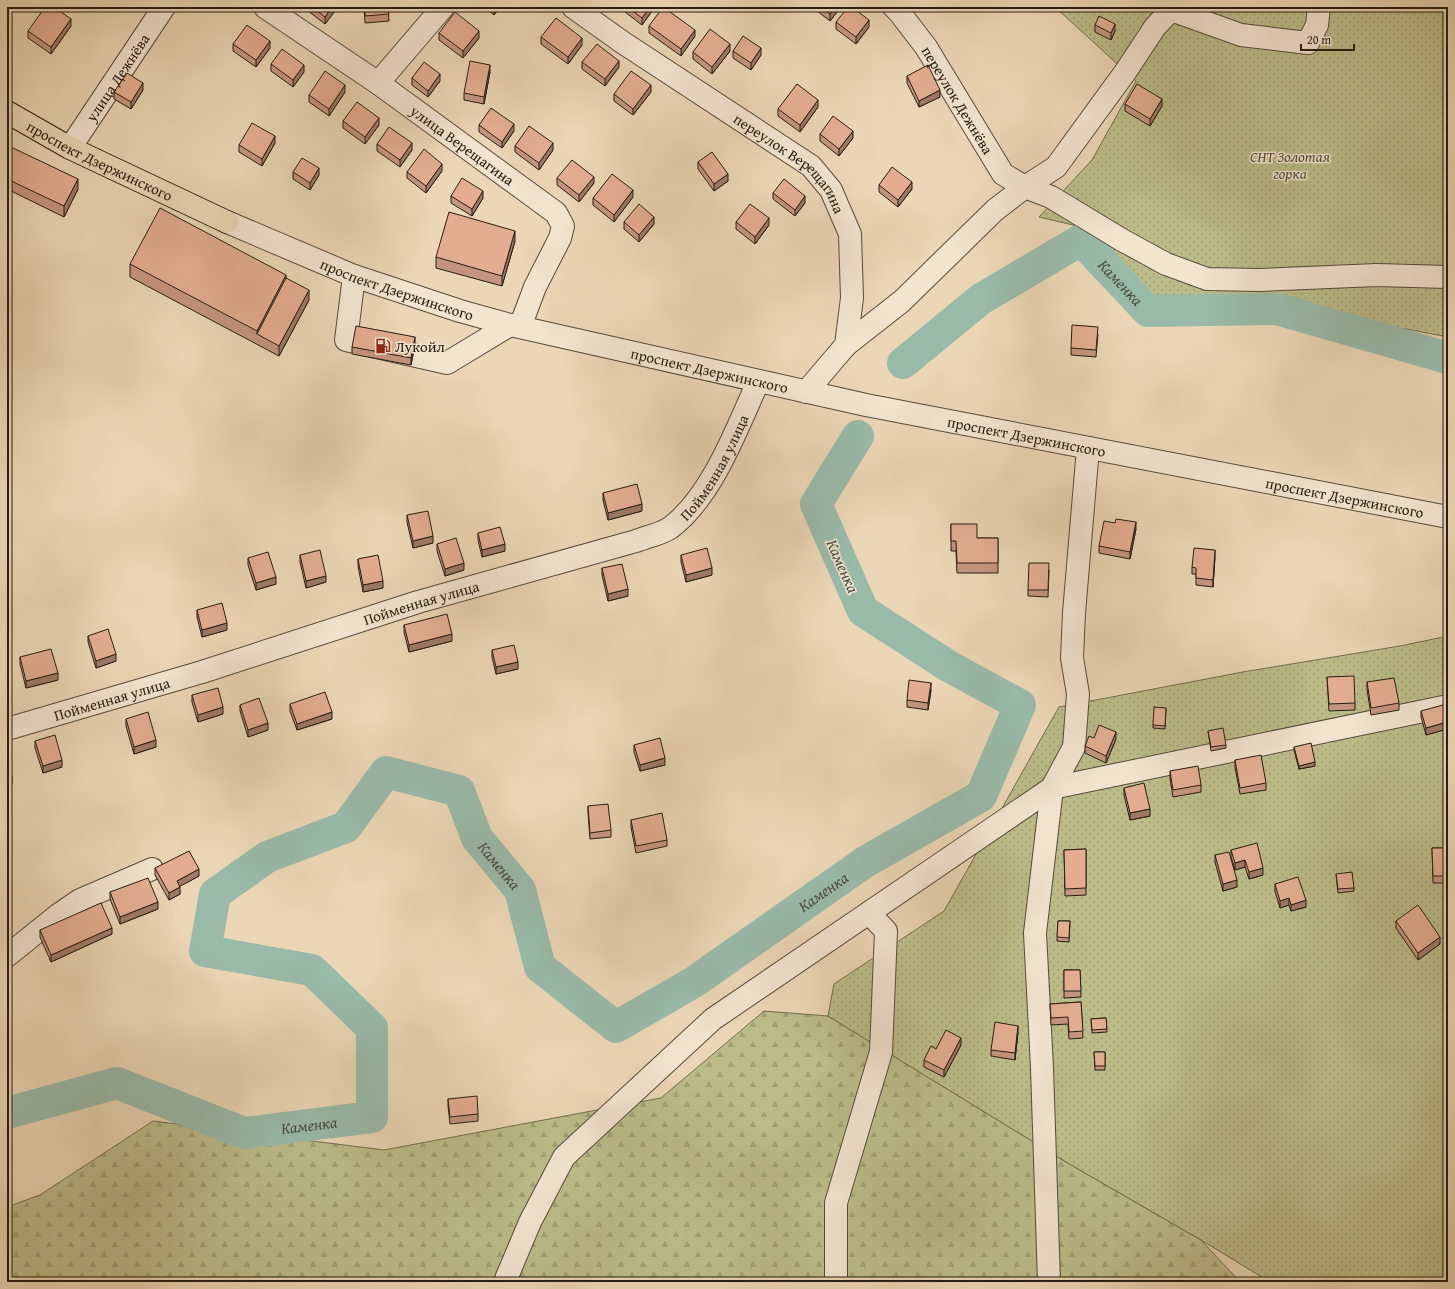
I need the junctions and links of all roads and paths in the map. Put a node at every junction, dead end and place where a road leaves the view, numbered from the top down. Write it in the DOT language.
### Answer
graph roads {
  1 [pos="164,7"];
  2 [pos="265,7"];
  3 [pos="443,7"];
  4 [pos="573,7"];
  5 [pos="894,7"];
  6 [pos="1319,7"];
  7 [pos="1173,9"];
  8 [pos="378,83"];
  9 [pos="7,112"];
  10 [pos="70,148"];
  11 [pos="1025,187"];
  12 [pos="227,222"];
  13 [pos="354,276"];
  14 [pos="1448,277"];
  15 [pos="515,326"];
  16 [pos="846,345"];
  17 [pos="758,382"];
  18 [pos="806,392"];
  19 [pos="1088,448"];
  20 [pos="1448,517"];
  21 [pos="1448,706"];
  22 [pos="7,729"];
  23 [pos="1052,788"];
  24 [pos="152,869"];
  25 [pos="869,913"];
  26 [pos="7,956"];
  27 [pos="506,1282"];
  28 [pos="836,1282"];
  29 [pos="1050,1282"];
  1 -- 10 [label="street, улица Дежнёва"];
  2 -- 8 [label="street, улица Верещагина"];
  3 -- 8 [label="street"];
  4 -- 16 [label="street, переулок Верещагина"];
  5 -- 11 [label="street, переулок Дежнёва"];
  6 -- 7 [label="street"];
  7 -- 11 [label="street"];
  8 -- 15 [label="street, улица Верещагина"];
  9 -- 10 [label="main road, проспект Дзержинского"];
  10 -- 12 [label="main road, проспект Дзержинского"];
  11 -- 14 [label="street, переулок Дежнёва"];
  11 -- 16 [label="street"];
  12 -- 13 [label="street, проспект Дзержинского"];
  13 -- 15 [label="street, проспект Дзержинского"];
  13 -- 15 [label="street"];
  15 -- 17 [label="street, проспект Дзержинского"];
  16 -- 18 [label="street"];
  17 -- 18 [label="street, проспект Дзержинского"];
  17 -- 22 [label="street, Пойменная улица"];
  18 -- 19 [label="street, проспект Дзержинского"];
  19 -- 20 [label="street, проспект Дзержинского"];
  19 -- 23 [label="street"];
  21 -- 23 [label="street"];
  23 -- 25 [label="street"];
  23 -- 29 [label="street"];
  24 -- 26 [label="street"];
  25 -- 27 [label="street"];
  25 -- 28 [label="street"];
}
